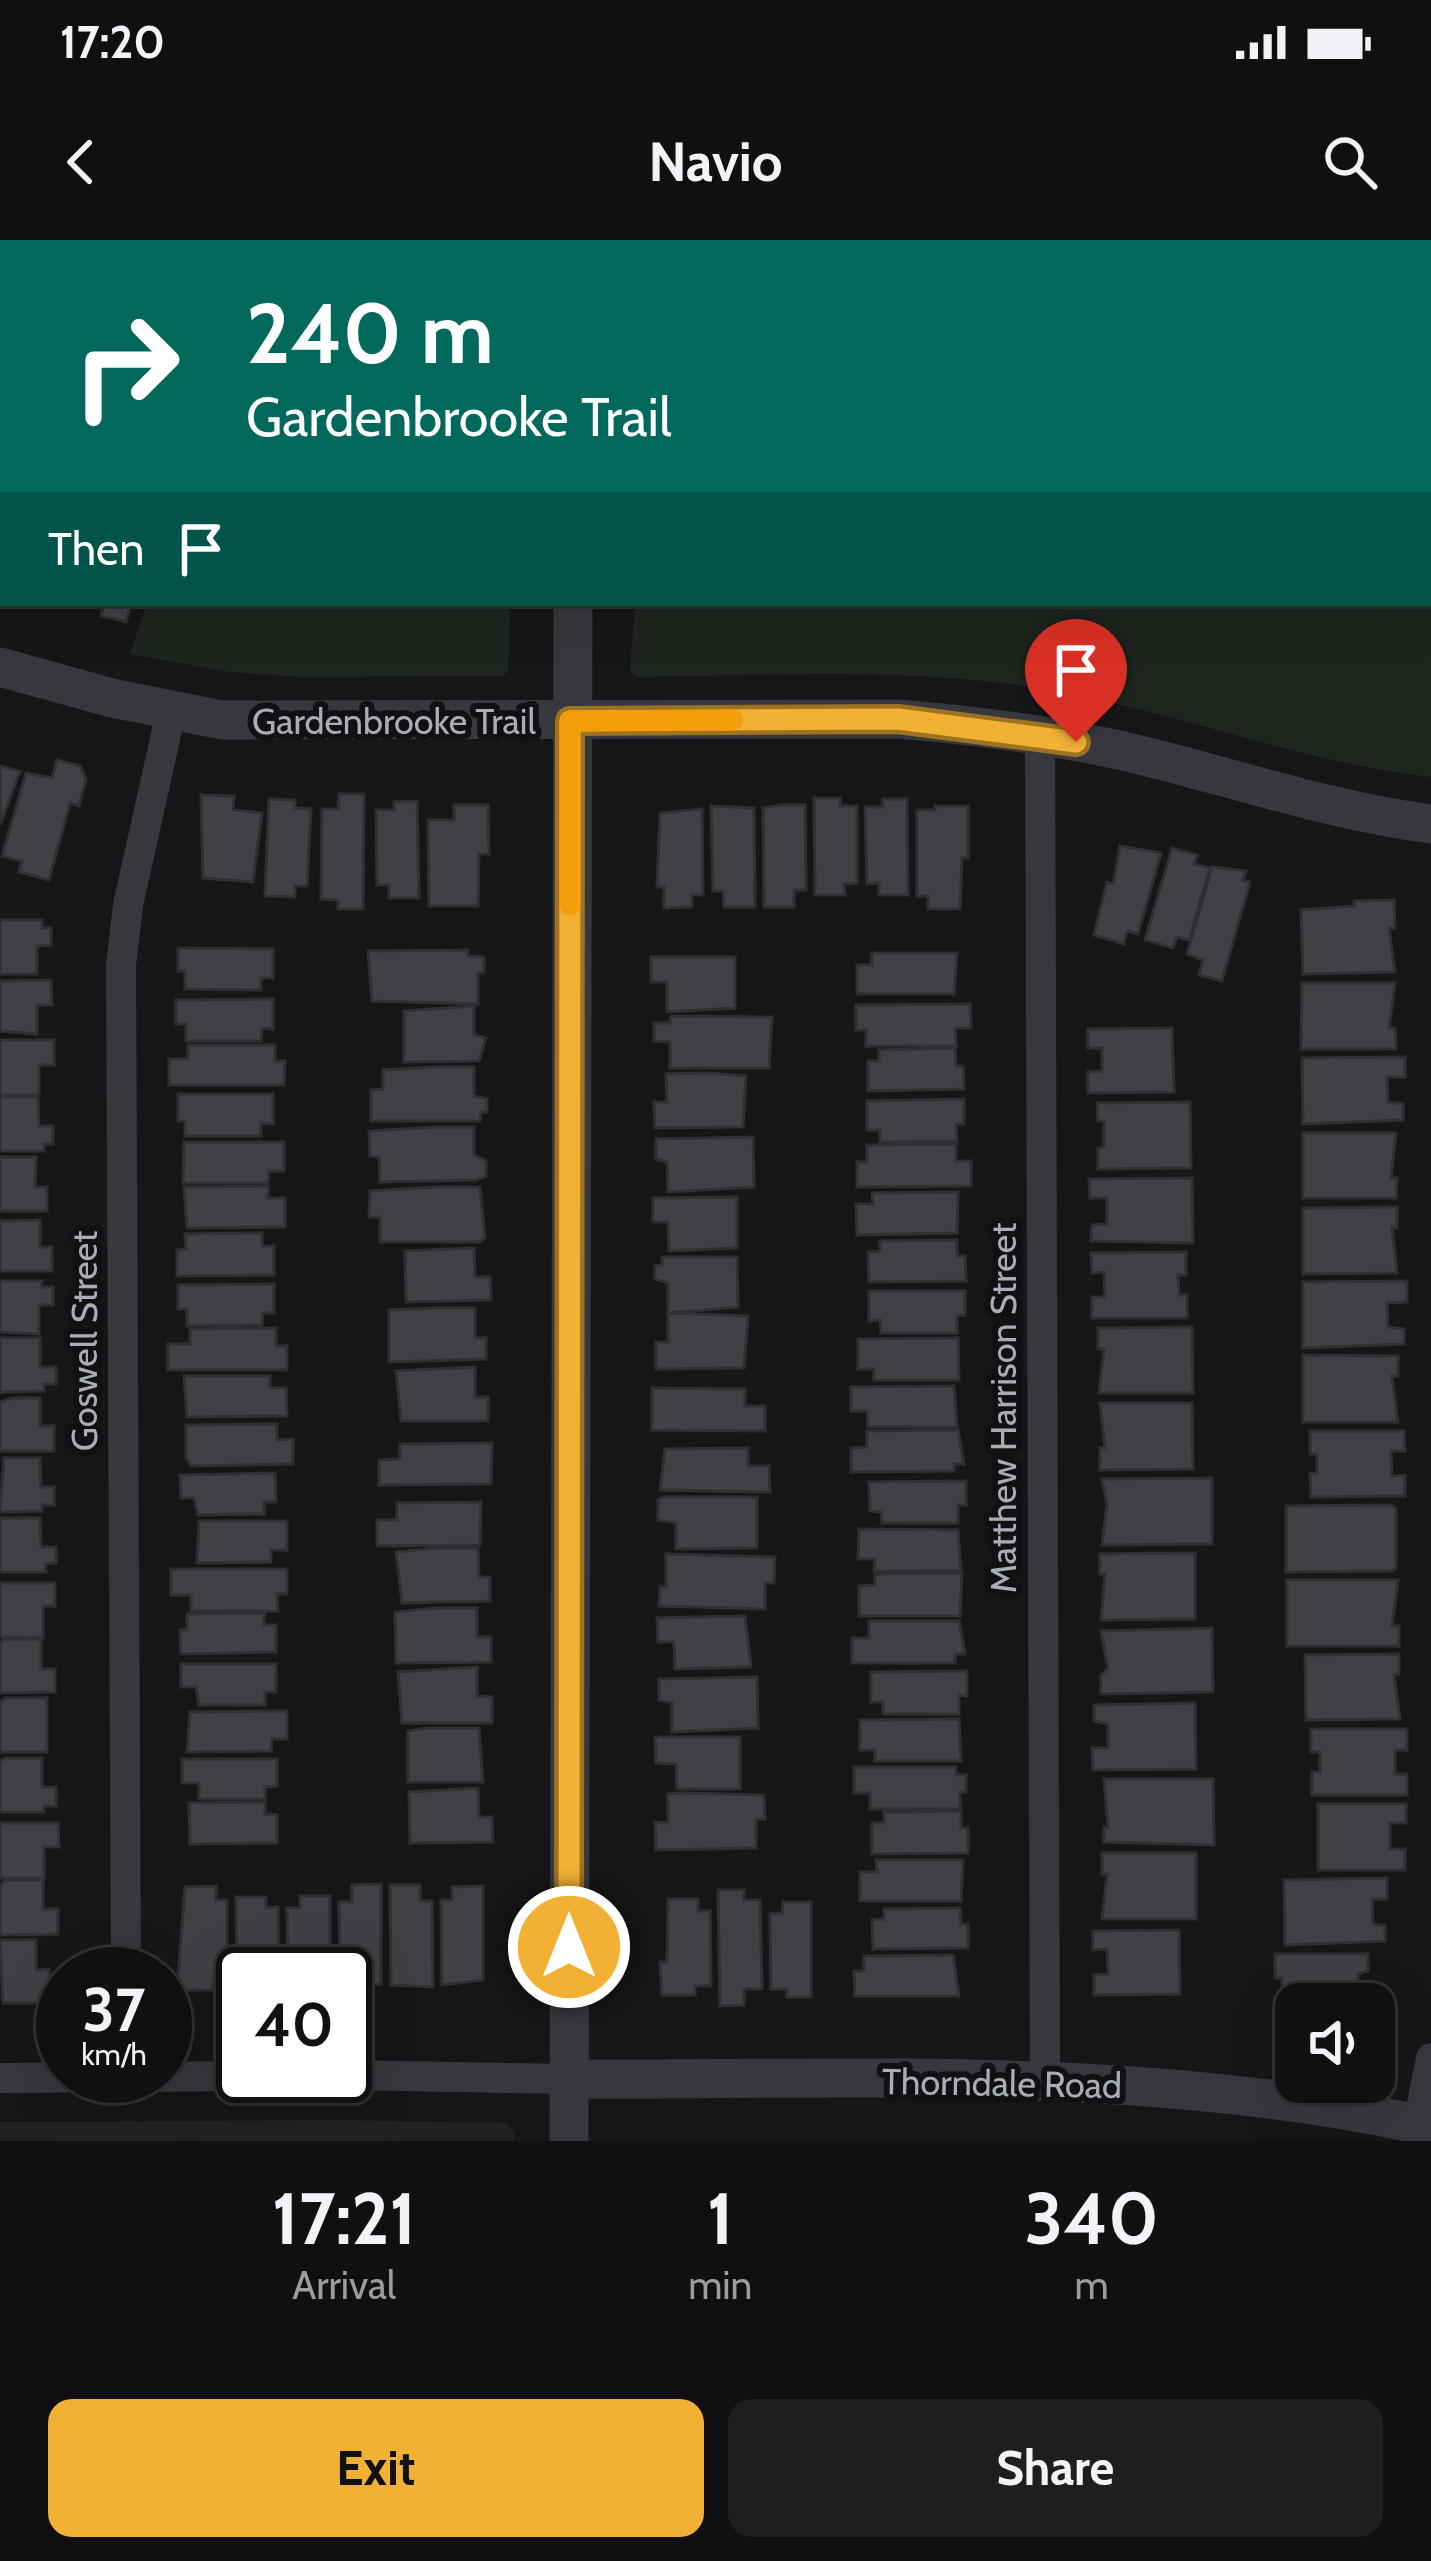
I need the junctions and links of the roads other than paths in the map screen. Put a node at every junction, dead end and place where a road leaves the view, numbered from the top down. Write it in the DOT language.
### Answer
graph roads {
  1 [pos="573,606"];
  2 [pos="0,667"];
  3 [pos="171,712"];
  4 [pos="570,721"];
  5 [pos="1040,734"];
  6 [pos="1431,824"];
  7 [pos="126,1947"];
  8 [pos="1431,2058"];
  9 [pos="372,2075"];
  10 [pos="0,2078"];
  11 [pos="36,2078"];
  12 [pos="569,2079"];
  13 [pos="1045,2081"];
  14 [pos="1425,2126"];
  15 [pos="569,2141"];
  1 -- 4 [label="street"];
  2 -- 3 [label="street, Gardenbrooke Trail"];
  3 -- 4 [label="street, Gardenbrooke Trail"];
  3 -- 7 [label="street, Goswell Street"];
  4 -- 5 [label="street, Gardenbrooke Trail"];
  4 -- 12 [label="street"];
  5 -- 6 [label="street, Gardenbrooke Trail"];
  5 -- 13 [label="street, Matthew Harrison Street"];
  8 -- 14 [label="street"];
  9 -- 12 [label="street"];
  10 -- 11 [label="street"];
  12 -- 13 [label="street, Thorndale Road"];
  12 -- 15 [label="street"];
  13 -- 14 [label="street, Thorndale Road"];
}
